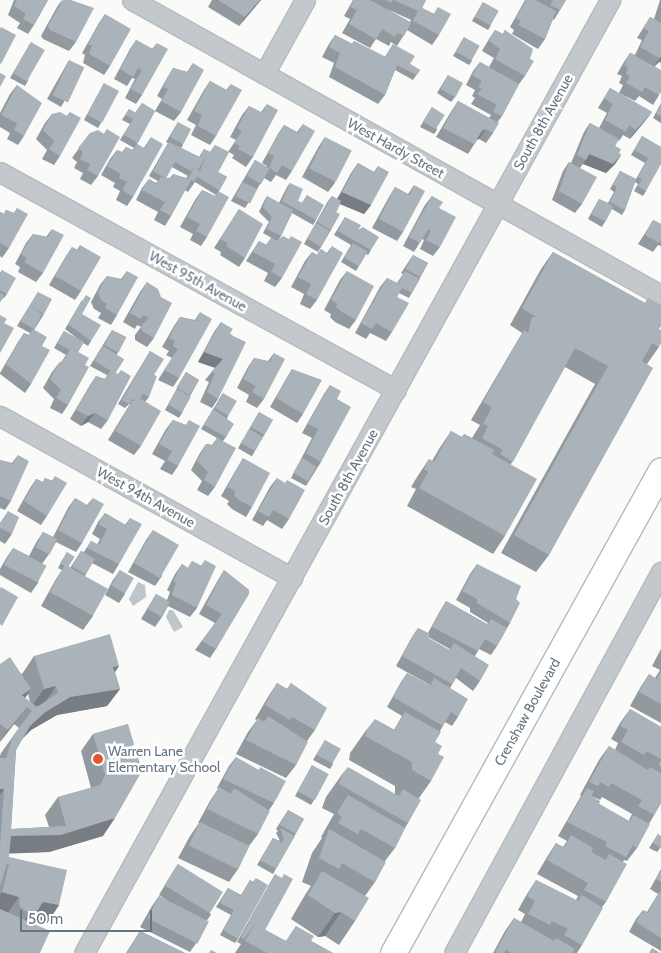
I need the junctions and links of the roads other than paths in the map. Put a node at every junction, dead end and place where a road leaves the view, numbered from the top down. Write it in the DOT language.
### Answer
graph roads {
  1 [pos="132,0"];
  2 [pos="305,0"];
  3 [pos="610,0"];
  4 [pos="264,74"];
  5 [pos="0,172"];
  6 [pos="497,204"];
  7 [pos="661,295"];
  8 [pos="396,390"];
  9 [pos="0,416"];
  10 [pos="661,470"];
  11 [pos="661,571"];
  12 [pos="292,578"];
  13 [pos="84,953"];
  14 [pos="393,953"];
  15 [pos="454,953"];
  1 -- 4 [label="street, West Hardy Street"];
  2 -- 4 [label="street"];
  3 -- 6 [label="street, South 8th Avenue"];
  4 -- 6 [label="street, West Hardy Street"];
  5 -- 8 [label="street, West 95th Avenue"];
  6 -- 7 [label="street, West Hardy Street"];
  6 -- 8 [label="street, South 8th Avenue"];
  8 -- 12 [label="street, South 8th Avenue"];
  9 -- 12 [label="street, West 94th Avenue"];
  10 -- 14 [label="main road, Crenshaw Boulevard"];
  11 -- 15 [label="street"];
  12 -- 13 [label="street, South 8th Avenue"];
}
